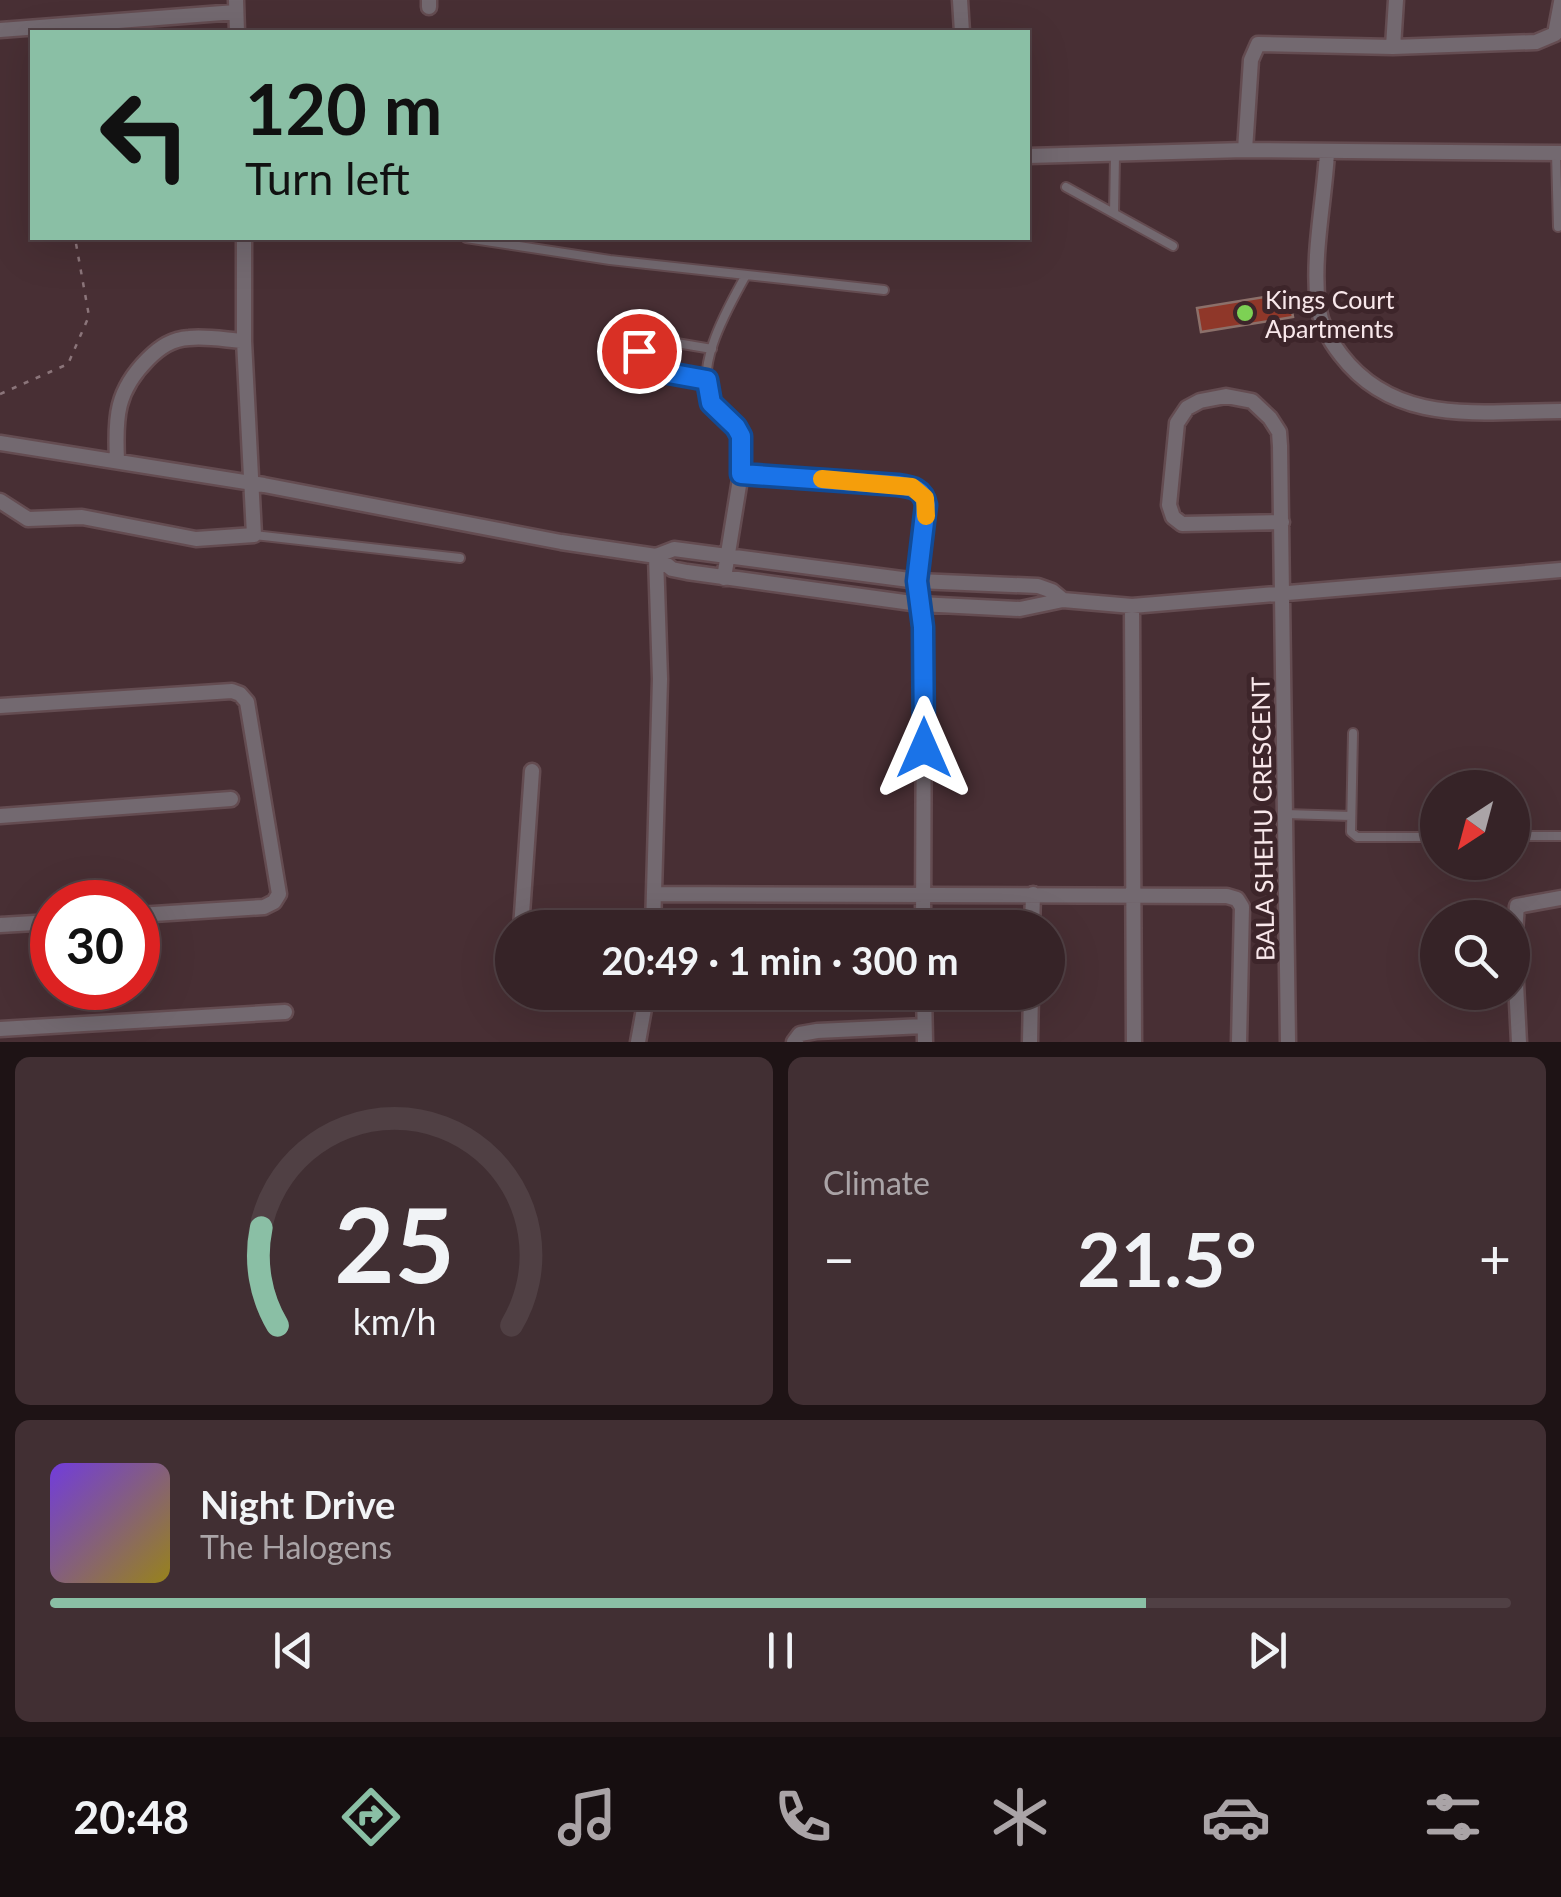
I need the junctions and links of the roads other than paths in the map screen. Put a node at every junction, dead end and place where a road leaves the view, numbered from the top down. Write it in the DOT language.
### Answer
graph roads {
  1 [pos="960,0"];
  2 [pos="1396,0"];
  3 [pos="1561,2"];
  4 [pos="236,6"];
  5 [pos="0,30"];
  6 [pos="962,30"];
  7 [pos="1393,47"];
  8 [pos="1246,150"];
  9 [pos="1327,153"];
  10 [pos="1558,154"];
  11 [pos="1030,156"];
  12 [pos="1115,156"];
  13 [pos="1066,187"];
  14 [pos="1560,187"];
  15 [pos="1114,214"];
  16 [pos="1558,227"];
  17 [pos="244,240"];
  18 [pos="479,240"];
  19 [pos="1173,246"];
  20 [pos="746,274"];
  21 [pos="884,290"];
  22 [pos="244,341"];
  23 [pos="712,350"];
  24 [pos="707,380"];
  25 [pos="1561,410"];
  26 [pos="0,443"];
  27 [pos="117,460"];
  28 [pos="741,474"];
  29 [pos="252,484"];
  30 [pos="0,501"];
  31 [pos="1282,522"];
  32 [pos="254,535"];
  33 [pos="726,554"];
  34 [pos="656,556"];
  35 [pos="460,558"];
  36 [pos="1561,570"];
  37 [pos="724,578"];
  38 [pos="917,581"];
  39 [pos="1282,595"];
  40 [pos="1063,600"];
  41 [pos="919,604"];
  42 [pos="1132,606"];
  43 [pos="0,706"];
  44 [pos="1353,733"];
  45 [pos="532,771"];
  46 [pos="231,799"];
  47 [pos="1285,814"];
  48 [pos="0,816"];
  49 [pos="1351,816"];
  50 [pos="1420,836"];
  51 [pos="1530,836"];
  52 [pos="1561,836"];
  53 [pos="922,892"];
  54 [pos="654,894"];
  55 [pos="1033,894"];
  56 [pos="1133,895"];
  57 [pos="1561,898"];
  58 [pos="522,910"];
  59 [pos="654,910"];
  60 [pos="922,910"];
  61 [pos="1033,910"];
  62 [pos="160,914"];
  63 [pos="30,923"];
  64 [pos="0,925"];
  65 [pos="644,1010"];
  66 [pos="924,1010"];
  67 [pos="1031,1010"];
  68 [pos="284,1012"];
  69 [pos="924,1026"];
  70 [pos="0,1029"];
  71 [pos="638,1042"];
  72 [pos="794,1042"];
  73 [pos="924,1042"];
  74 [pos="1030,1042"];
  75 [pos="1134,1042"];
  76 [pos="1239,1042"];
  77 [pos="1288,1042"];
  78 [pos="1519,1042"];
  1 -- 6 [label="street"];
  2 -- 7 [label="street"];
  3 -- 7 [label="street"];
  4 -- 5 [label="street"];
  7 -- 8 [label="street"];
  8 -- 9 [label="street"];
  8 -- 12 [label="street"];
  9 -- 10 [label="street"];
  9 -- 25 [label="street"];
  10 -- 14 [label="lane"];
  11 -- 12 [label="street"];
  12 -- 15 [label="lane"];
  13 -- 15 [label="lane"];
  14 -- 16 [label="lane"];
  15 -- 19 [label="lane"];
  17 -- 22 [label="street"];
  18 -- 20 [label="lane"];
  20 -- 21 [label="lane"];
  20 -- 23 [label="lane"];
  22 -- 27 [label="street"];
  22 -- 29 [label="street"];
  23 -- 24 [label="lane"];
  23 -- 24 [label="lane"];
  24 -- 28 [label="lane"];
  26 -- 27 [label="street"];
  27 -- 29 [label="street"];
  28 -- 33 [label="street"];
  28 -- 38 [label="street"];
  29 -- 32 [label="street"];
  29 -- 34 [label="street"];
  30 -- 32 [label="street"];
  31 -- 31 [label="street"];
  31 -- 39 [label="street, BALA SHEHU CRESCENT"];
  32 -- 35 [label="lane"];
  33 -- 34 [label="street"];
  33 -- 37 [label="street"];
  33 -- 38 [label="street"];
  34 -- 37 [label="street"];
  34 -- 54 [label="street"];
  36 -- 39 [label="street"];
  37 -- 41 [label="street"];
  38 -- 40 [label="street"];
  38 -- 41 [label="street"];
  39 -- 42 [label="street"];
  39 -- 47 [label="street, BALA SHEHU CRESCENT"];
  40 -- 41 [label="street"];
  40 -- 42 [label="street"];
  41 -- 53 [label="street"];
  42 -- 56 [label="street"];
  43 -- 62 [label="street"];
  44 -- 49 [label="lane"];
  45 -- 58 [label="street"];
  46 -- 48 [label="street"];
  47 -- 49 [label="lane"];
  47 -- 77 [label="street, BALA SHEHU CRESCENT"];
  49 -- 50 [label="lane"];
  51 -- 52 [label="lane"];
  53 -- 54 [label="street"];
  53 -- 55 [label="street"];
  53 -- 60 [label="street"];
  54 -- 59 [label="street"];
  55 -- 56 [label="street"];
  55 -- 61 [label="street"];
  56 -- 75 [label="street"];
  56 -- 76 [label="street"];
  57 -- 78 [label="street"];
  63 -- 64 [label="street"];
  65 -- 71 [label="street"];
  66 -- 69 [label="street"];
  67 -- 74 [label="street"];
  68 -- 70 [label="street"];
  69 -- 72 [label="street"];
  69 -- 73 [label="street"];
}
